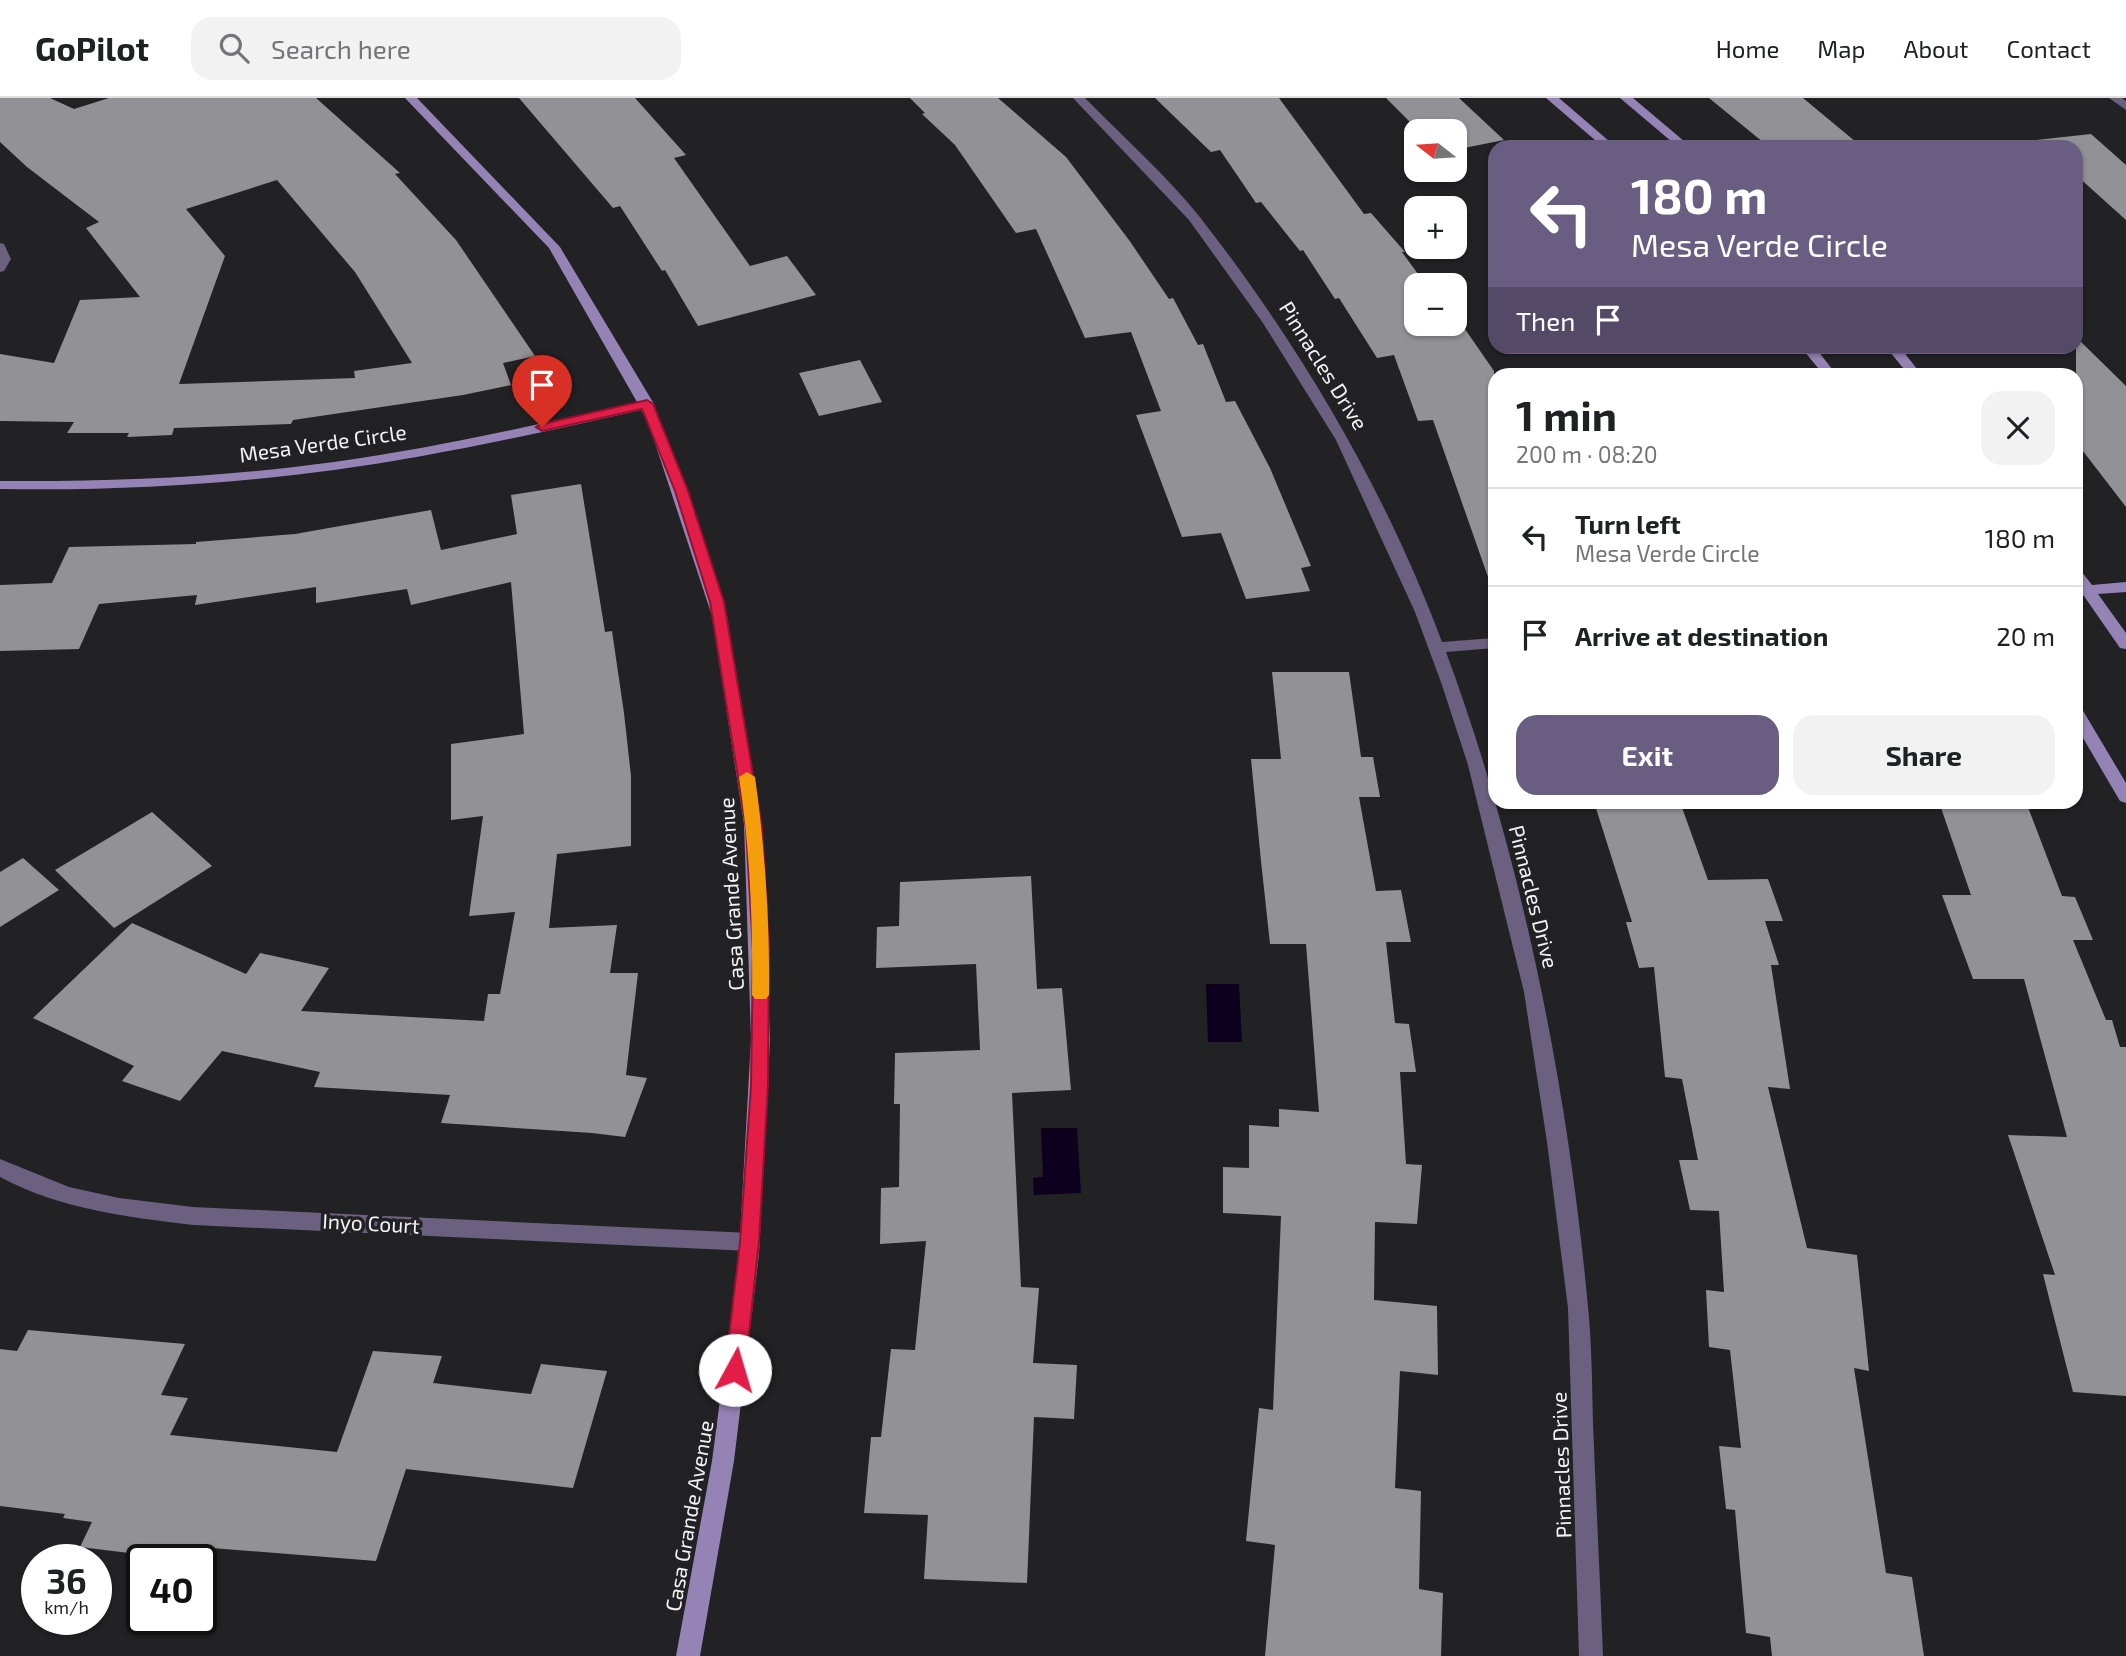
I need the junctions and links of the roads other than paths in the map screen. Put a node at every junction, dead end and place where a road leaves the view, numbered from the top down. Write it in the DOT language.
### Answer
graph roads {
  1 [pos="411,98"];
  2 [pos="1079,98"];
  3 [pos="1552,98"];
  4 [pos="1626,98"];
  5 [pos="2115,98"];
  6 [pos="2126,107"];
  7 [pos="1602,140"];
  8 [pos="1677,140"];
  9 [pos="0,247"];
  10 [pos="0,268"];
  11 [pos="1813,354"];
  12 [pos="1898,354"];
  13 [pos="1825,368"];
  14 [pos="1910,368"];
  15 [pos="647,404"];
  16 [pos="0,485"];
  17 [pos="2126,587"];
  18 [pos="2083,591"];
  19 [pos="2083,592"];
  20 [pos="1488,644"];
  21 [pos="2126,644"];
  22 [pos="1437,648"];
  23 [pos="2083,725"];
  24 [pos="2126,797"];
  25 [pos="0,1167"];
  26 [pos="750,1242"];
  27 [pos="688,1656"];
  28 [pos="1591,1656"];
  1 -- 15 [label="street, Casa Grande Avenue"];
  2 -- 22 [label="street, Pinnacles Drive"];
  3 -- 7 [label="street"];
  4 -- 8 [label="street"];
  5 -- 6 [label="street"];
  9 -- 10 [label="street"];
  11 -- 13 [label="street"];
  12 -- 14 [label="street"];
  15 -- 16 [label="street, Mesa Verde Circle"];
  15 -- 26 [label="street, Casa Grande Avenue"];
  17 -- 18 [label="street"];
  19 -- 21 [label="street"];
  20 -- 22 [label="street"];
  22 -- 28 [label="street, Pinnacles Drive"];
  23 -- 24 [label="street"];
  25 -- 26 [label="street, Inyo Court"];
  26 -- 27 [label="street, Casa Grande Avenue"];
}
